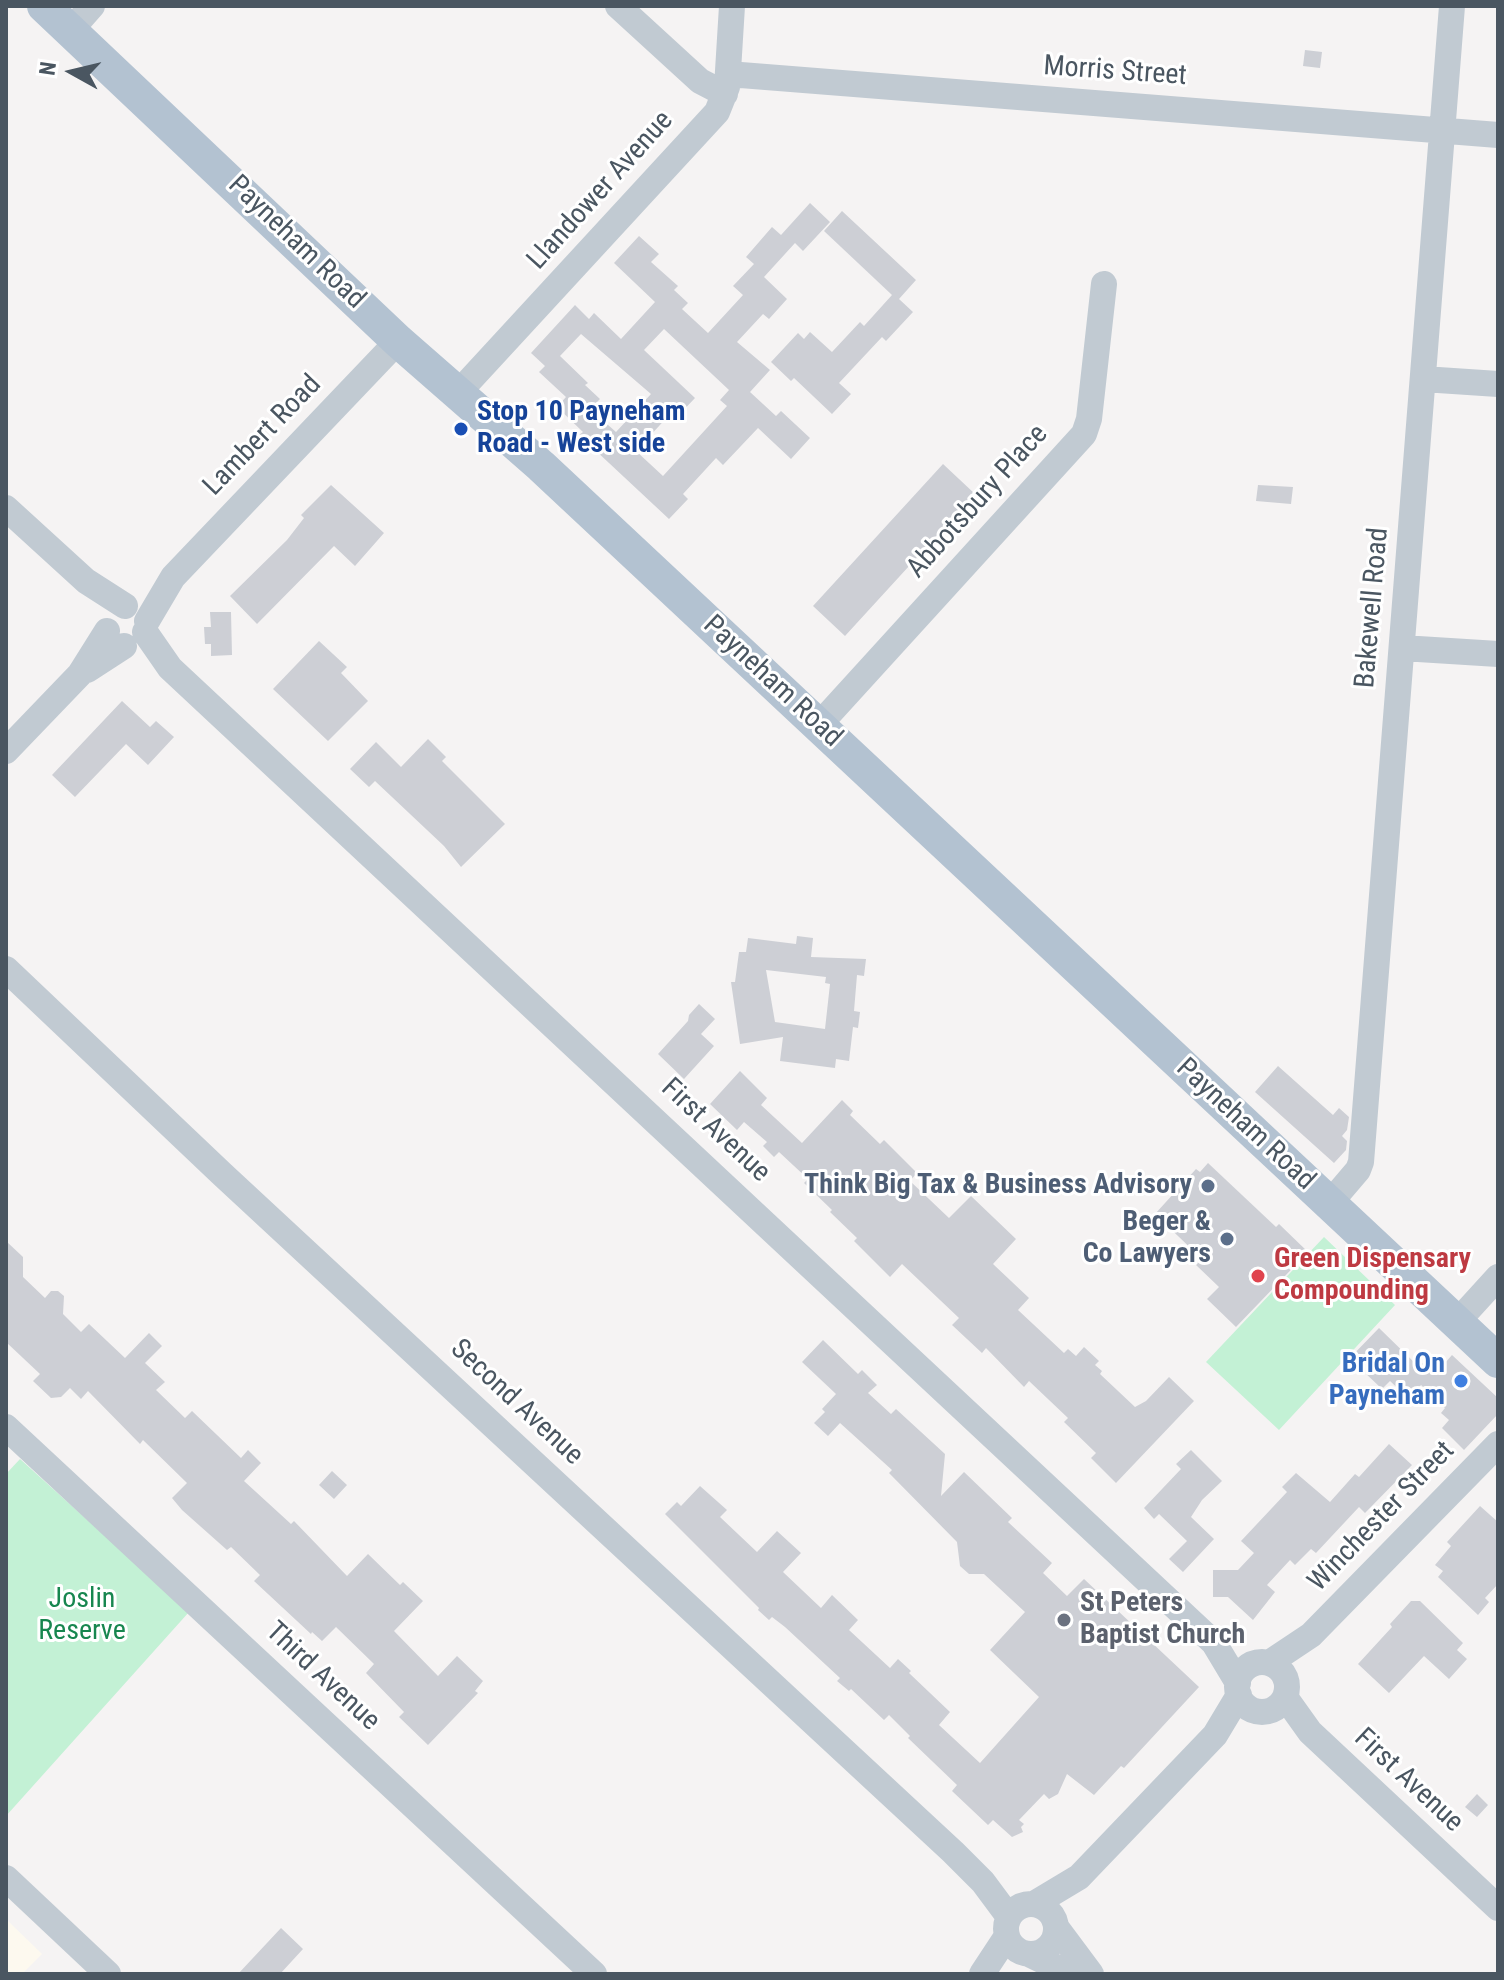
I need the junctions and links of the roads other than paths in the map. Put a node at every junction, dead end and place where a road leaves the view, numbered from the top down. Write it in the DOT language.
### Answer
graph roads {
  1 [pos="44,6"];
  2 [pos="618,6"];
  3 [pos="732,6"];
  4 [pos="1452,6"];
  5 [pos="81,18"];
  6 [pos="726,84"];
  7 [pos="1443,130"];
  8 [pos="1498,135"];
  9 [pos="1104,284"];
  10 [pos="398,341"];
  11 [pos="1423,379"];
  12 [pos="1498,384"];
  13 [pos="458,393"];
  14 [pos="6,508"];
  15 [pos="127,625"];
  16 [pos="1402,648"];
  17 [pos="1498,654"];
  18 [pos="818,726"];
  19 [pos="6,751"];
  20 [pos="6,969"];
  21 [pos="1329,1204"];
  22 [pos="1498,1277"];
  23 [pos="1457,1322"];
  24 [pos="1498,1361"];
  25 [pos="6,1427"];
  26 [pos="1498,1444"];
  27 [pos="1262,1688"];
  28 [pos="1079,1877"];
  29 [pos="6,1878"];
  30 [pos="1498,1908"];
  31 [pos="1018,1915"];
  32 [pos="1056,1926"];
  33 [pos="1028,1954"];
  34 [pos="108,1974"];
  35 [pos="594,1974"];
  36 [pos="982,1974"];
  37 [pos="1000,1974"];
  38 [pos="1070,1974"];
  39 [pos="1091,1974"];
  1 -- 5 [label="main road, Payneham Road"];
  2 -- 6 [label="street"];
  3 -- 6 [label="street"];
  4 -- 7 [label="street, Bakewell Road"];
  5 -- 10 [label="main road, Payneham Road"];
  6 -- 7 [label="street, Morris Street"];
  6 -- 13 [label="street, Llandower Avenue"];
  7 -- 8 [label="street, Morris Street"];
  7 -- 11 [label="street, Bakewell Road"];
  9 -- 18 [label="street, Abbotsbury Place"];
  10 -- 13 [label="main road, Payneham Road"];
  10 -- 15 [label="street, Lambert Road"];
  11 -- 12 [label="street"];
  11 -- 16 [label="street, Bakewell Road"];
  13 -- 18 [label="main road, Payneham Road"];
  14 -- 15 [label="street, First Avenue"];
  15 -- 19 [label="street, Lambert Road"];
  15 -- 27 [label="street, First Avenue"];
  16 -- 17 [label="street"];
  16 -- 21 [label="street, Bakewell Road"];
  18 -- 21 [label="main road, Payneham Road"];
  20 -- 31 [label="street, Second Avenue"];
  21 -- 23 [label="main road, Payneham Road"];
  22 -- 23 [label="street"];
  23 -- 24 [label="main road, Payneham Road"];
  25 -- 35 [label="street, Third Avenue"];
  26 -- 27 [label="street, Winchester Street"];
  27 -- 28 [label="street, Winchester Street"];
  27 -- 30 [label="street, First Avenue"];
  28 -- 31 [label="street, Winchester Street"];
  28 -- 32 [label="street, Winchester Street"];
  29 -- 34 [label="street"];
  31 -- 32 [label="street"];
  31 -- 33 [label="street"];
  31 -- 36 [label="street, Winchester Street"];
  32 -- 33 [label="street"];
  32 -- 39 [label="street"];
  33 -- 37 [label="street"];
  33 -- 38 [label="street"];
}
